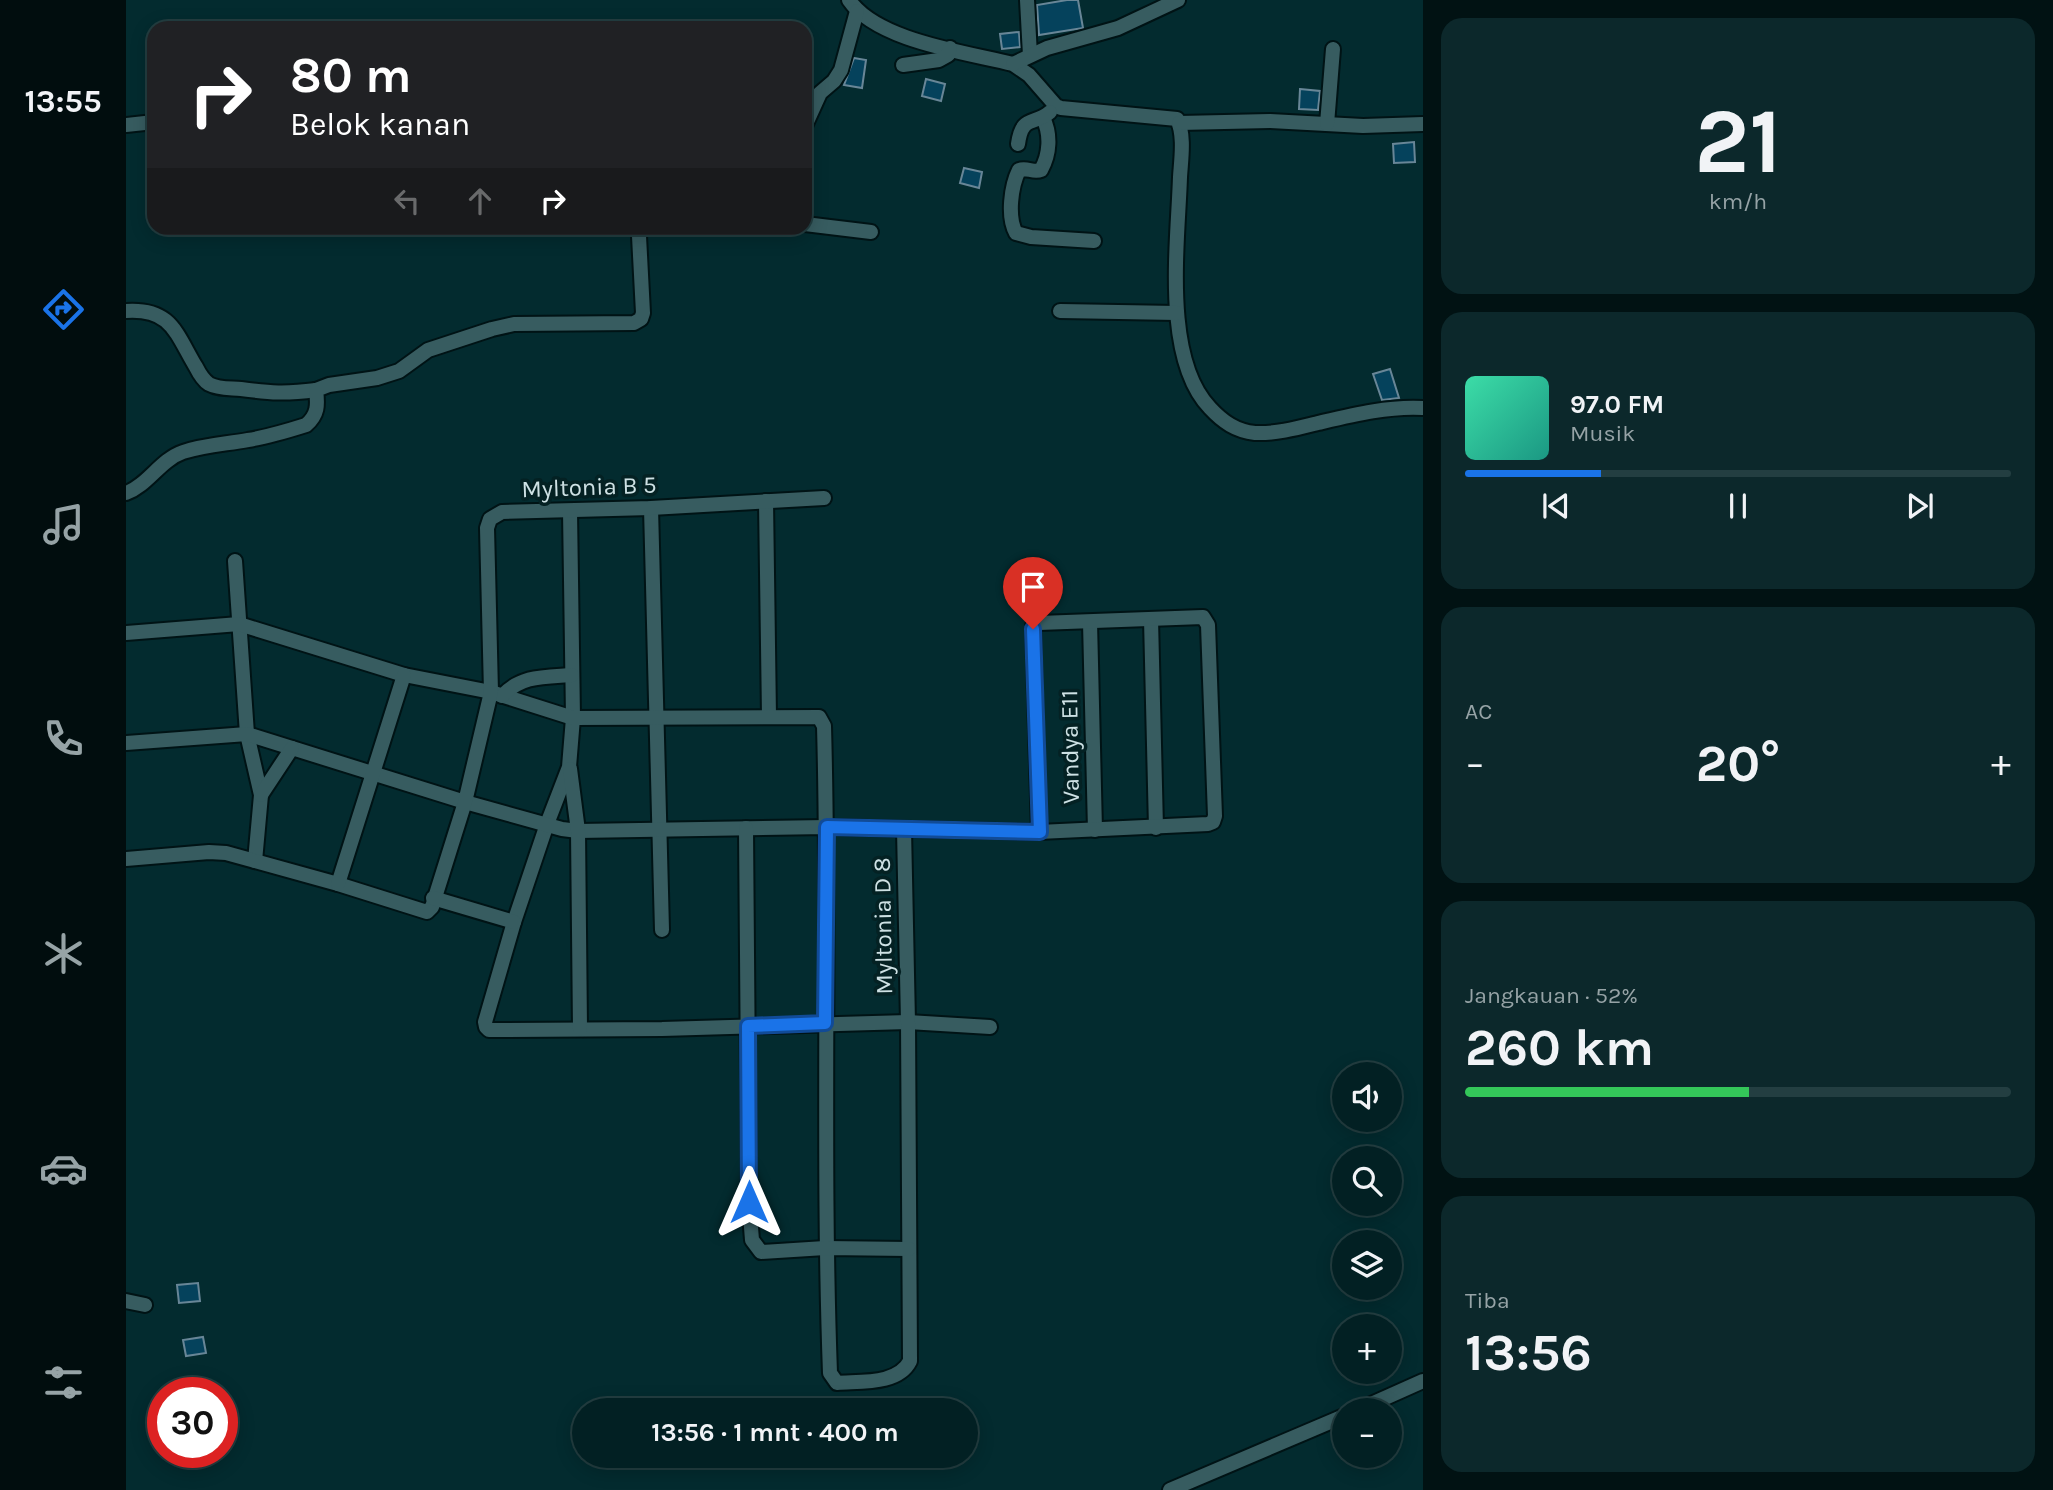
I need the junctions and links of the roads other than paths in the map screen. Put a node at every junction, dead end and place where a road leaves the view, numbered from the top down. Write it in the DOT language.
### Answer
graph roads {
  1 [pos="1027,0"];
  2 [pos="1178,0"];
  3 [pos="853,6"];
  4 [pos="950,48"];
  5 [pos="1333,48"];
  6 [pos="1030,55"];
  7 [pos="1013,64"];
  8 [pos="903,65"];
  9 [pos="1056,106"];
  10 [pos="812,111"];
  11 [pos="1043,118"];
  12 [pos="147,122"];
  13 [pos="1179,123"];
  14 [pos="1327,124"];
  15 [pos="1423,124"];
  16 [pos="126,125"];
  17 [pos="1018,144"];
  18 [pos="812,225"];
  19 [pos="871,232"];
  20 [pos="639,235"];
  21 [pos="1094,241"];
  22 [pos="126,311"];
  23 [pos="1060,311"];
  24 [pos="1177,313"];
  25 [pos="316,390"];
  26 [pos="1423,408"];
  27 [pos="126,493"];
  28 [pos="824,498"];
  29 [pos="766,501"];
  30 [pos="651,508"];
  31 [pos="570,511"];
  32 [pos="235,561"];
  33 [pos="1151,619"];
  34 [pos="1090,622"];
  35 [pos="239,624"];
  36 [pos="126,633"];
  37 [pos="572,675"];
  38 [pos="404,676"];
  39 [pos="496,694"];
  40 [pos="768,717"];
  41 [pos="573,718"];
  42 [pos="657,719"];
  43 [pos="247,734"];
  44 [pos="126,743"];
  45 [pos="292,748"];
  46 [pos="569,767"];
  47 [pos="374,773"];
  48 [pos="261,795"];
  49 [pos="465,802"];
  50 [pos="547,824"];
  51 [pos="827,827"];
  52 [pos="746,828"];
  53 [pos="1156,828"];
  54 [pos="904,829"];
  55 [pos="1094,830"];
  56 [pos="578,831"];
  57 [pos="660,831"];
  58 [pos="1040,832"];
  59 [pos="126,859"];
  60 [pos="255,861"];
  61 [pos="338,884"];
  62 [pos="433,898"];
  63 [pos="514,922"];
  64 [pos="662,930"];
  65 [pos="908,1022"];
  66 [pos="825,1023"];
  67 [pos="748,1026"];
  68 [pos="990,1027"];
  69 [pos="580,1029"];
  70 [pos="825,1248"];
  71 [pos="909,1249"];
  72 [pos="126,1301"];
  73 [pos="145,1305"];
  74 [pos="1423,1381"];
  75 [pos="1385,1398"];
  76 [pos="1332,1421"];
  77 [pos="1170,1490"];
  1 -- 6 [label="street"];
  2 -- 6 [label="street"];
  3 -- 4 [label="street"];
  3 -- 10 [label="street"];
  4 -- 7 [label="street"];
  4 -- 8 [label="street"];
  5 -- 14 [label="street"];
  6 -- 7 [label="street"];
  7 -- 9 [label="street"];
  9 -- 11 [label="street"];
  9 -- 13 [label="street"];
  11 -- 17 [label="street"];
  11 -- 21 [label="street"];
  12 -- 16 [label="street"];
  13 -- 14 [label="street"];
  13 -- 24 [label="street"];
  14 -- 15 [label="street"];
  18 -- 19 [label="street"];
  20 -- 25 [label="street"];
  22 -- 25 [label="street"];
  23 -- 24 [label="street"];
  24 -- 26 [label="street"];
  25 -- 27 [label="street"];
  28 -- 29 [label="street, Myltonia B 5"];
  29 -- 30 [label="street, Myltonia B 5"];
  29 -- 40 [label="street"];
  30 -- 31 [label="street, Myltonia B 5"];
  30 -- 42 [label="street"];
  31 -- 37 [label="street"];
  31 -- 39 [label="street, Myltonia B 5"];
  32 -- 35 [label="street"];
  33 -- 34 [label="street"];
  33 -- 53 [label="street"];
  33 -- 53 [label="street"];
  34 -- 55 [label="street, Vandya E11"];
  34 -- 58 [label="street"];
  35 -- 36 [label="street"];
  35 -- 38 [label="street"];
  35 -- 43 [label="street"];
  37 -- 39 [label="street"];
  37 -- 41 [label="street"];
  38 -- 39 [label="street"];
  38 -- 47 [label="street"];
  39 -- 41 [label="street"];
  39 -- 49 [label="street"];
  40 -- 42 [label="street"];
  40 -- 51 [label="street"];
  41 -- 42 [label="street"];
  41 -- 46 [label="street"];
  42 -- 57 [label="street"];
  43 -- 44 [label="street"];
  43 -- 45 [label="street"];
  43 -- 48 [label="street"];
  45 -- 47 [label="street"];
  45 -- 48 [label="street"];
  46 -- 50 [label="street"];
  46 -- 56 [label="street"];
  47 -- 49 [label="street"];
  47 -- 61 [label="street"];
  48 -- 60 [label="street"];
  49 -- 50 [label="street"];
  49 -- 62 [label="street"];
  50 -- 56 [label="street"];
  50 -- 63 [label="street"];
  51 -- 52 [label="street"];
  51 -- 54 [label="street"];
  51 -- 66 [label="street"];
  52 -- 57 [label="street"];
  52 -- 67 [label="street"];
  53 -- 55 [label="street"];
  54 -- 58 [label="street"];
  54 -- 65 [label="street, Myltonia D 8"];
  55 -- 58 [label="street"];
  56 -- 57 [label="street"];
  56 -- 69 [label="street"];
  57 -- 64 [label="street"];
  59 -- 60 [label="street"];
  60 -- 61 [label="street"];
  61 -- 62 [label="street"];
  62 -- 63 [label="street"];
  63 -- 69 [label="street"];
  65 -- 66 [label="street"];
  65 -- 68 [label="street"];
  65 -- 71 [label="street, Myltonia D 8"];
  66 -- 67 [label="street"];
  66 -- 70 [label="street"];
  67 -- 69 [label="street"];
  67 -- 70 [label="street"];
  70 -- 71 [label="street"];
  70 -- 71 [label="street, Myltonia D 8"];
  72 -- 73 [label="street"];
  74 -- 75 [label="street"];
  76 -- 77 [label="street"];
}
